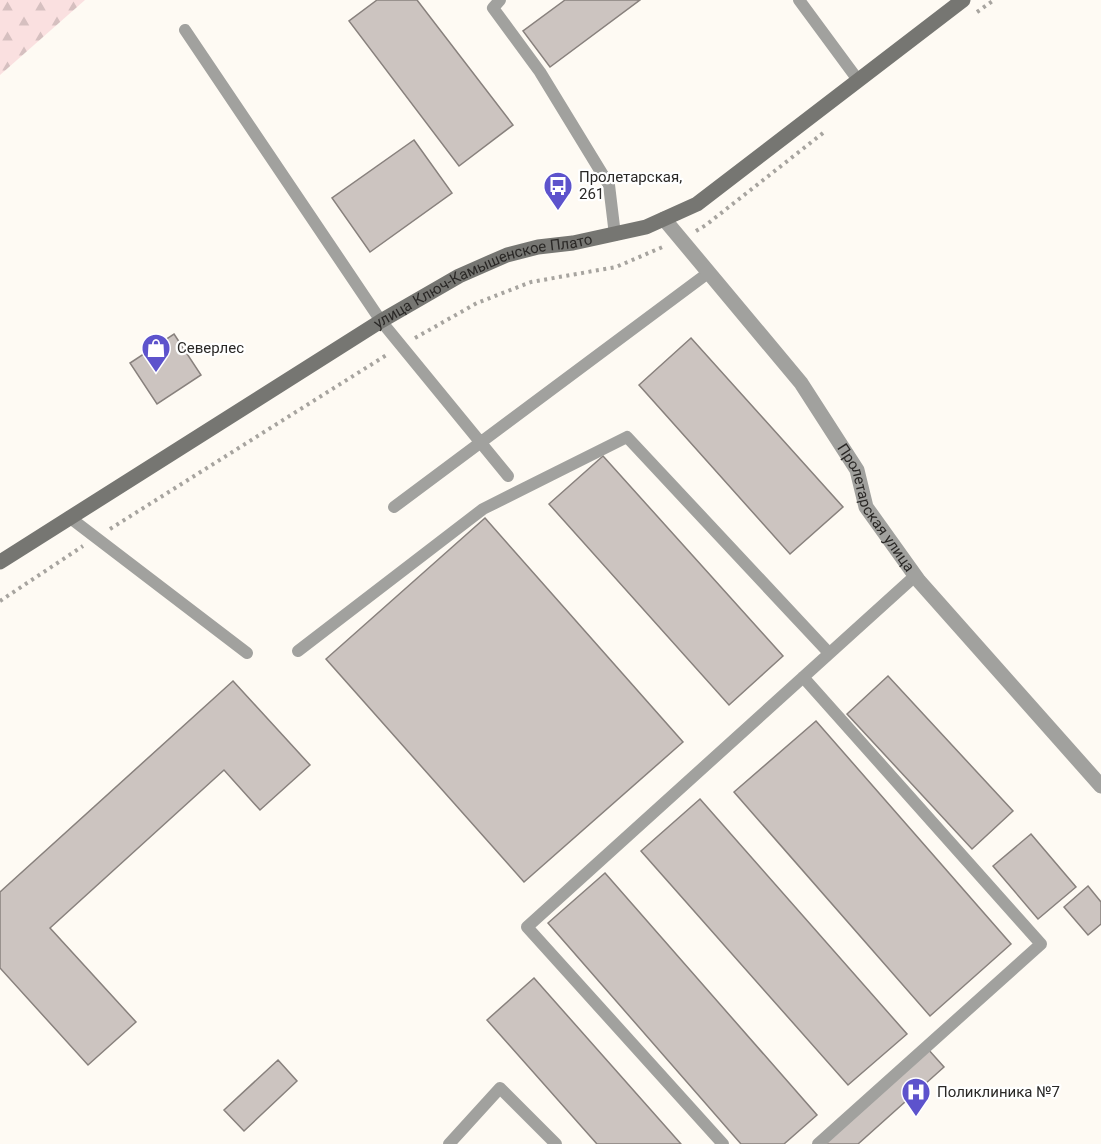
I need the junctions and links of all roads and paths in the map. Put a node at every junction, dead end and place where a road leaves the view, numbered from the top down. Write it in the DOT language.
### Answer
graph roads {
  1 [pos="500,0"];
  2 [pos="799,0"];
  3 [pos="963,0"];
  4 [pos="994,0"];
  5 [pos="976,13"];
  6 [pos="185,30"];
  7 [pos="858,80"];
  8 [pos="827,130"];
  9 [pos="664,219"];
  10 [pos="615,235"];
  11 [pos="681,240"];
  12 [pos="708,273"];
  13 [pos="381,321"];
  14 [pos="400,345"];
  15 [pos="481,442"];
  16 [pos="508,476"];
  17 [pos="394,507"];
  18 [pos="69,517"];
  19 [pos="96,538"];
  20 [pos="0,562"];
  21 [pos="915,576"];
  22 [pos="0,601"];
  23 [pos="298,651"];
  24 [pos="247,653"];
  25 [pos="829,653"];
  26 [pos="803,677"];
  27 [pos="1101,786"];
  28 [pos="449,1144"];
  29 [pos="556,1144"];
  30 [pos="723,1144"];
  31 [pos="818,1144"];
  1 -- 10 [label="lane"];
  2 -- 7 [label="lane"];
  3 -- 7 [label="main road, улица Ключ-Камышенское Плато"];
  4 -- 5 [label="path"];
  6 -- 13 [label="lane"];
  7 -- 9 [label="main road, улица Ключ-Камышенское Плато"];
  8 -- 11 [label="path"];
  9 -- 10 [label="main road, улица Ключ-Камышенское Плато"];
  9 -- 11 [label="street, Пролетарская улица"];
  10 -- 13 [label="main road, улица Ключ-Камышенское Плато"];
  11 -- 12 [label="street, Пролетарская улица"];
  11 -- 14 [label="path"];
  12 -- 15 [label="lane"];
  12 -- 21 [label="street, Пролетарская улица"];
  13 -- 14 [label="lane"];
  13 -- 18 [label="main road, улица Ключ-Камышенское Плато"];
  14 -- 15 [label="lane"];
  14 -- 19 [label="path"];
  15 -- 16 [label="lane"];
  15 -- 17 [label="lane"];
  18 -- 19 [label="lane"];
  18 -- 20 [label="main road, улица Ключ-Камышенское Плато"];
  19 -- 22 [label="path"];
  19 -- 24 [label="lane"];
  21 -- 25 [label="lane"];
  21 -- 27 [label="street, Пролетарская улица"];
  23 -- 25 [label="lane"];
  25 -- 26 [label="lane"];
  26 -- 30 [label="lane"];
  26 -- 31 [label="lane"];
  28 -- 29 [label="lane"];
}
